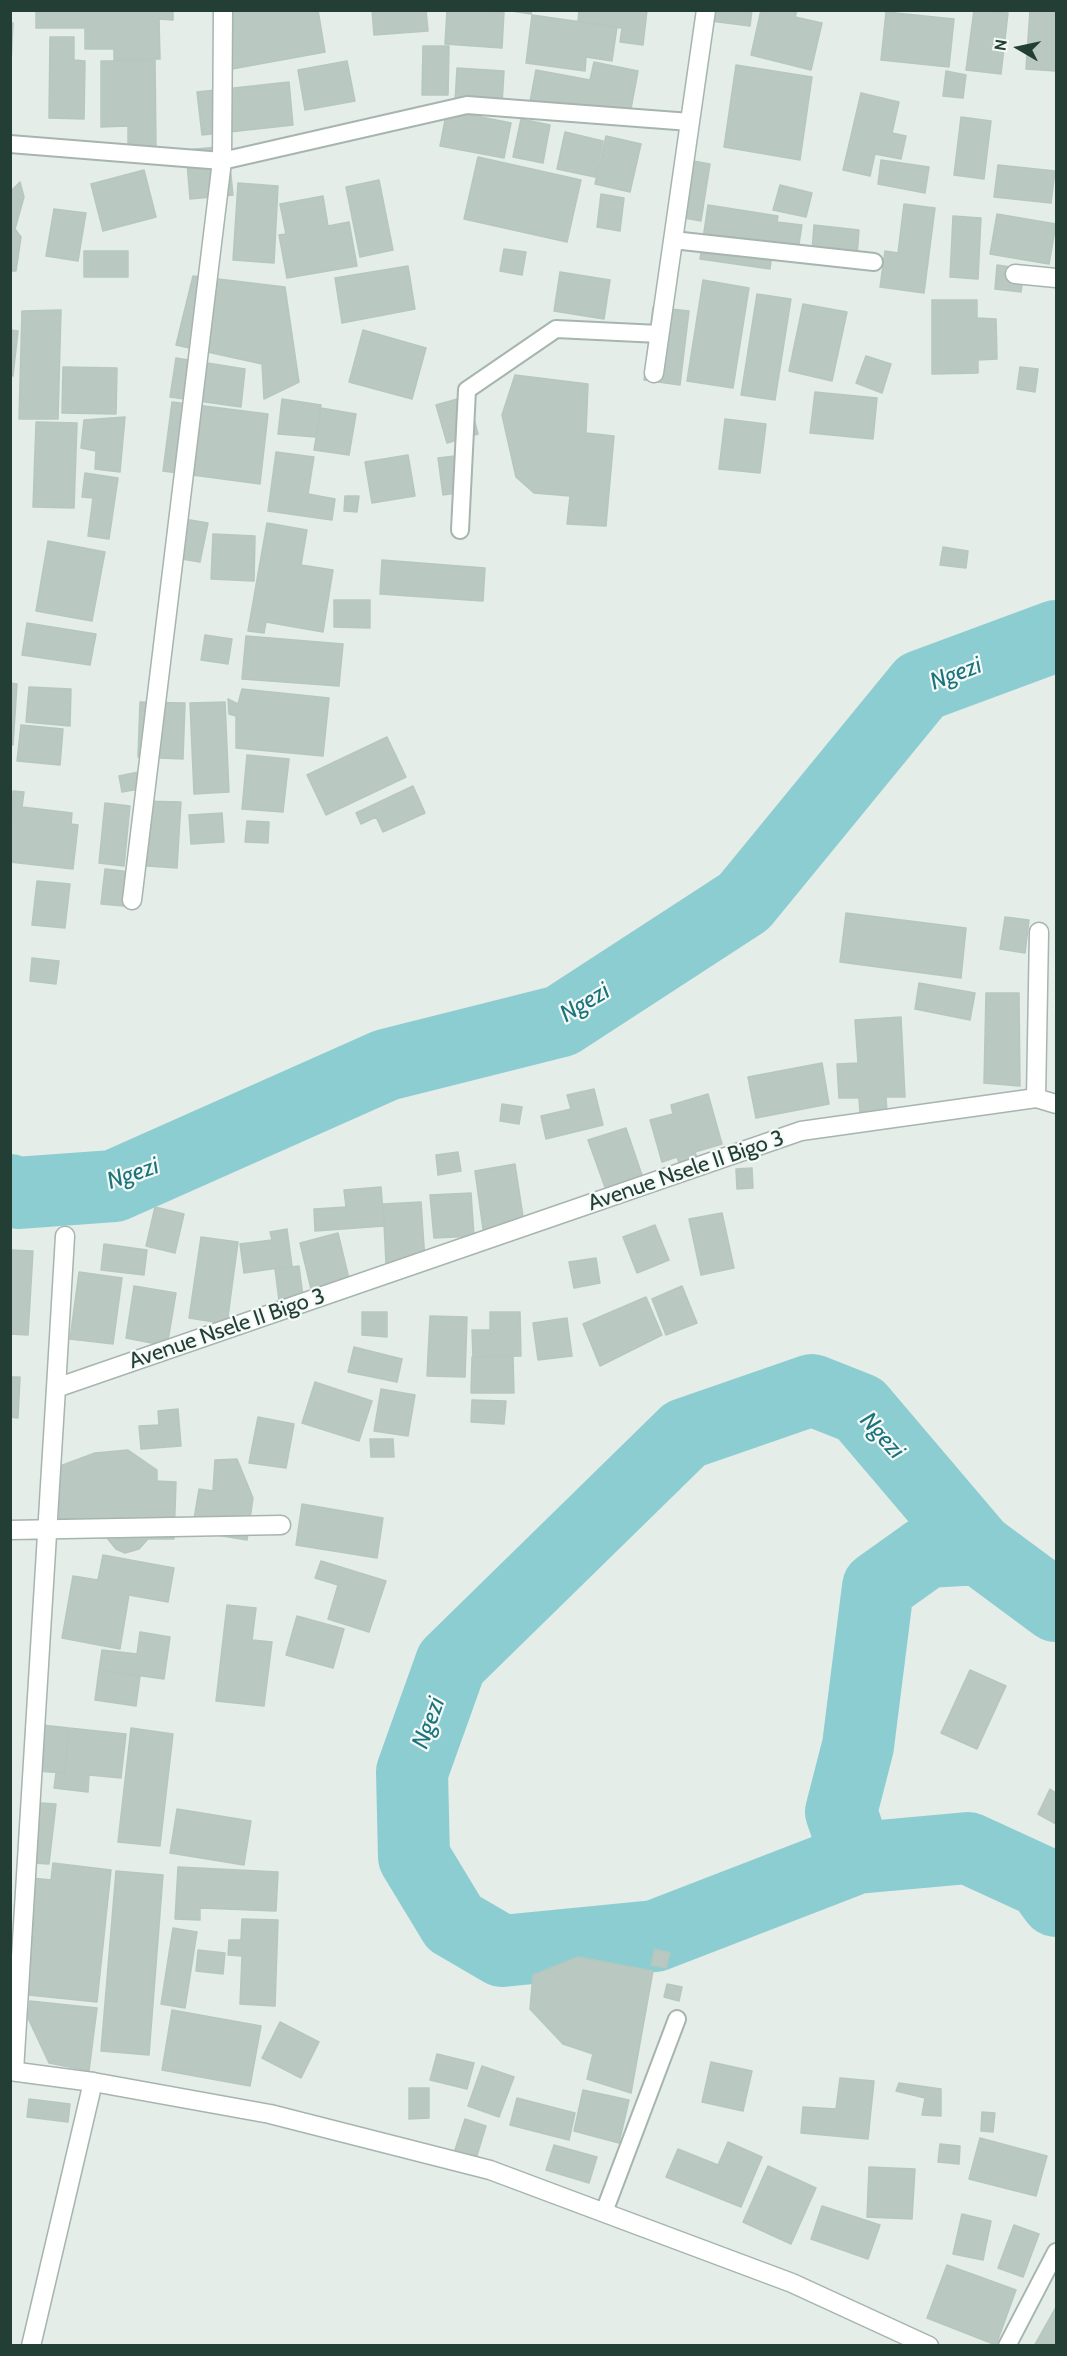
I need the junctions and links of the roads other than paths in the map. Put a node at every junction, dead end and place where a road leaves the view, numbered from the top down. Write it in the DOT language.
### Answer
graph roads {
  1 [pos="223,10"];
  2 [pos="706,10"];
  3 [pos="690,122"];
  4 [pos="10,144"];
  5 [pos="222,162"];
  6 [pos="673,240"];
  7 [pos="874,262"];
  8 [pos="1015,274"];
  9 [pos="1056,278"];
  10 [pos="659,334"];
  11 [pos="654,373"];
  12 [pos="460,530"];
  13 [pos="132,900"];
  14 [pos="1039,932"];
  15 [pos="1036,1098"];
  16 [pos="1056,1104"];
  17 [pos="65,1236"];
  18 [pos="56,1388"];
  19 [pos="281,1525"];
  20 [pos="10,1530"];
  21 [pos="48,1530"];
  22 [pos="676,2019"];
  23 [pos="12,2071"];
  24 [pos="93,2082"];
  25 [pos="604,2212"];
  26 [pos="1056,2252"];
  27 [pos="31,2346"];
  28 [pos="929,2346"];
  29 [pos="1007,2346"];
  1 -- 5 [label="street"];
  2 -- 3 [label="street"];
  3 -- 5 [label="lane"];
  3 -- 6 [label="street"];
  4 -- 5 [label="lane"];
  5 -- 13 [label="street"];
  6 -- 7 [label="lane"];
  6 -- 10 [label="street"];
  8 -- 9 [label="street"];
  10 -- 11 [label="street"];
  10 -- 12 [label="lane"];
  14 -- 15 [label="street"];
  15 -- 16 [label="street, Avenue Nsele II Bigo 3"];
  15 -- 18 [label="street, Avenue Nsele II Bigo 3"];
  17 -- 18 [label="street"];
  18 -- 21 [label="street"];
  19 -- 21 [label="street"];
  20 -- 21 [label="street"];
  21 -- 23 [label="street"];
  22 -- 25 [label="lane"];
  23 -- 24 [label="street"];
  24 -- 25 [label="street"];
  24 -- 27 [label="street"];
  25 -- 28 [label="street"];
  26 -- 29 [label="lane"];
}
